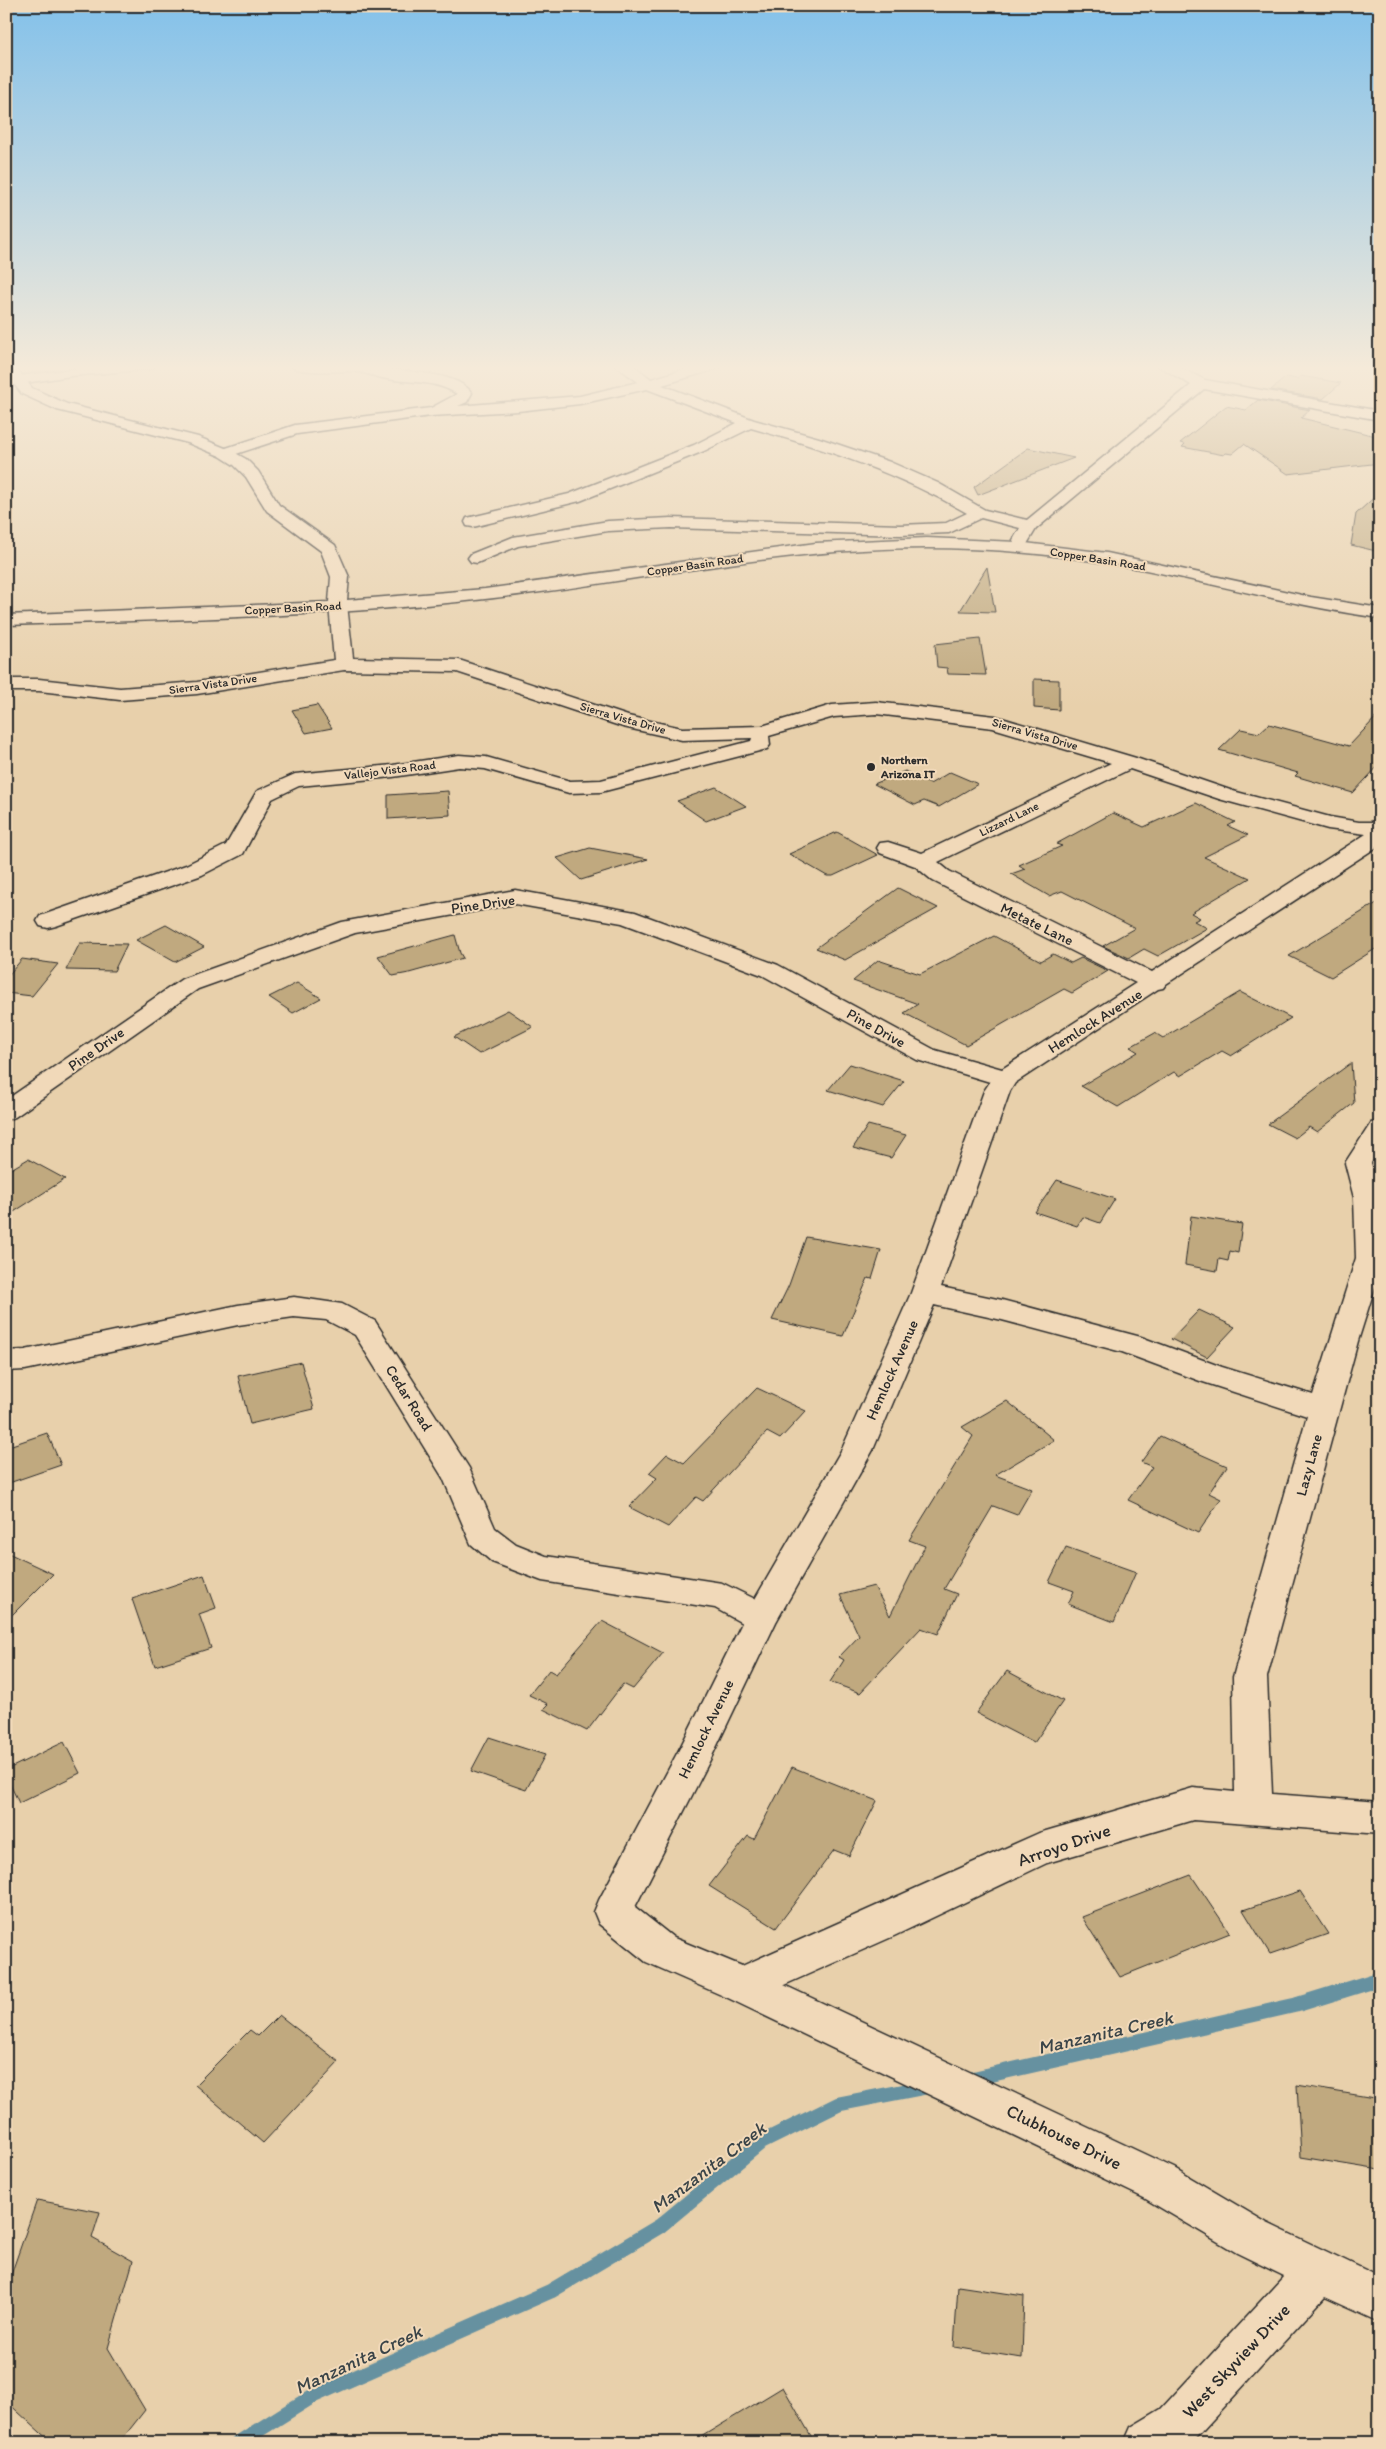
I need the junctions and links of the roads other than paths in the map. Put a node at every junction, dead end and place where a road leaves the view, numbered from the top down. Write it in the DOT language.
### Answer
graph roads {
  1 [pos="255,479"];
  2 [pos="621,479"];
  3 [pos="917,479"];
  4 [pos="1086,479"];
  5 [pos="979,513"];
  6 [pos="473,522"];
  7 [pos="1030,526"];
  8 [pos="1016,548"];
  9 [pos="477,558"];
  10 [pos="338,605"];
  11 [pos="1380,613"];
  12 [pos="6,620"];
  13 [pos="344,664"];
  14 [pos="6,685"];
  15 [pos="763,732"];
  16 [pos="1129,762"];
  17 [pos="1380,828"];
  18 [pos="1380,835"];
  19 [pos="888,848"];
  20 [pos="923,861"];
  21 [pos="48,921"];
  22 [pos="1155,983"];
  23 [pos="1005,1078"];
  24 [pos="6,1112"];
  25 [pos="1380,1129"];
  26 [pos="925,1293"];
  27 [pos="6,1361"];
  28 [pos="1324,1410"];
  29 [pos="761,1618"];
  30 [pos="1254,1809"];
  31 [pos="1380,1818"];
  32 [pos="742,1985"];
  33 [pos="1319,2271"];
  34 [pos="1380,2300"];
  35 [pos="1151,2442"];
  1 -- 10 [label="street"];
  2 -- 6 [label="street"];
  3 -- 5 [label="street"];
  4 -- 7 [label="street"];
  5 -- 7 [label="street"];
  5 -- 9 [label="street"];
  7 -- 8 [label="street"];
  8 -- 10 [label="street, Copper Basin Road"];
  8 -- 11 [label="street, Copper Basin Road"];
  10 -- 12 [label="street, Copper Basin Road"];
  10 -- 13 [label="street"];
  13 -- 14 [label="street, Sierra Vista Drive"];
  13 -- 15 [label="street, Sierra Vista Drive"];
  15 -- 16 [label="street, Sierra Vista Drive"];
  15 -- 21 [label="street, Vallejo Vista Road"];
  16 -- 17 [label="street, Sierra Vista Drive"];
  16 -- 20 [label="street, Lizzard Lane"];
  18 -- 22 [label="street, Hemlock Avenue"];
  19 -- 20 [label="street"];
  20 -- 22 [label="street, Metate Lane"];
  22 -- 23 [label="street, Hemlock Avenue"];
  23 -- 24 [label="street, Pine Drive"];
  23 -- 26 [label="street, Hemlock Avenue"];
  25 -- 28 [label="street, Lazy Lane"];
  26 -- 28 [label="street"];
  26 -- 29 [label="street, Hemlock Avenue"];
  27 -- 29 [label="street, Cedar Road"];
  28 -- 30 [label="street, Lazy Lane"];
  29 -- 32 [label="street, Hemlock Avenue"];
  30 -- 31 [label="street, Arroyo Drive"];
  30 -- 32 [label="street, Arroyo Drive"];
  32 -- 33 [label="street, Clubhouse Drive"];
  33 -- 34 [label="street, Clubhouse Drive"];
  33 -- 35 [label="street, West Skyview Drive"];
}
